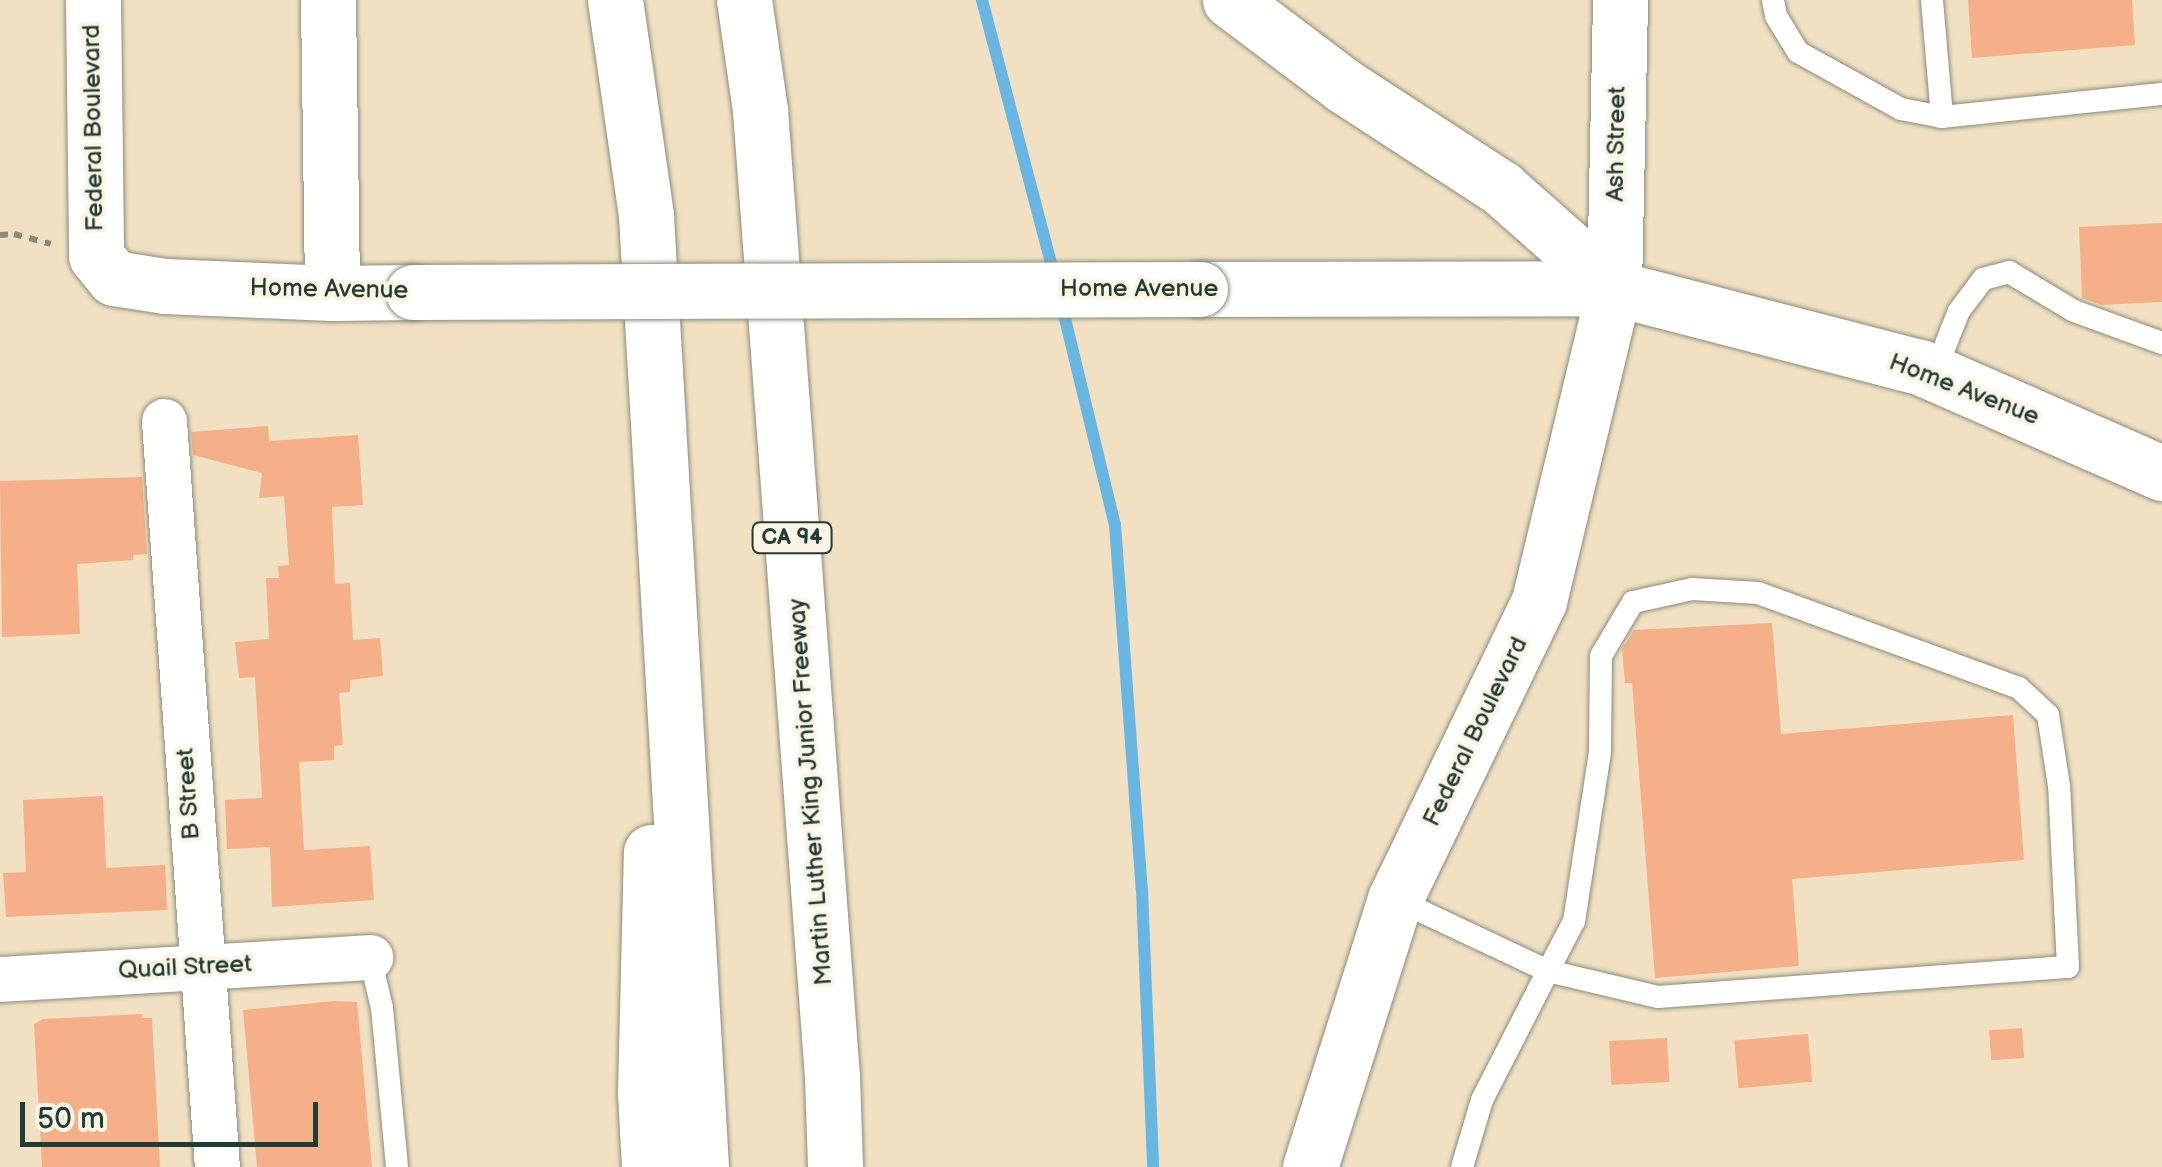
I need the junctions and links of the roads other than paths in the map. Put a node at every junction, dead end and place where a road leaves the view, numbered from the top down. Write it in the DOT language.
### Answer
graph roads {
  1 [pos="93,0"];
  2 [pos="328,0"];
  3 [pos="615,0"];
  4 [pos="744,0"];
  5 [pos="1230,0"];
  6 [pos="1620,0"];
  7 [pos="1773,0"];
  8 [pos="1932,0"];
  9 [pos="2162,94"];
  10 [pos="1942,117"];
  11 [pos="96,256"];
  12 [pos="1614,288"];
  13 [pos="332,293"];
  14 [pos="2162,343"];
  15 [pos="1934,374"];
  16 [pos="164,421"];
  17 [pos="660,439"];
  18 [pos="2162,473"];
  19 [pos="1396,899"];
  20 [pos="370,956"];
  21 [pos="201,966"];
  22 [pos="1548,970"];
  23 [pos="0,979"];
  24 [pos="832,1076"];
  25 [pos="217,1167"];
  26 [pos="398,1167"];
  27 [pos="649,1167"];
  28 [pos="701,1167"];
  29 [pos="835,1167"];
  30 [pos="855,1167"];
  31 [pos="1310,1167"];
  32 [pos="1462,1167"];
  1 -- 11 [label="main road, Federal Boulevard"];
  2 -- 13 [label="main road"];
  3 -- 17 [label="main road"];
  4 -- 24 [label="main road, Martin Luther King Junior Freeway / CA 94"];
  5 -- 12 [label="main road"];
  6 -- 12 [label="main road, Ash Street"];
  7 -- 10 [label="lane"];
  8 -- 10 [label="lane"];
  9 -- 10 [label="lane"];
  11 -- 13 [label="main road, Home Avenue"];
  12 -- 13 [label="main road, Home Avenue, bridge"];
  12 -- 15 [label="main road, Home Avenue"];
  12 -- 19 [label="main road, Federal Boulevard"];
  14 -- 15 [label="lane"];
  15 -- 18 [label="main road, Home Avenue"];
  16 -- 21 [label="street, B Street"];
  17 -- 27 [label="main road"];
  17 -- 28 [label="main road"];
  19 -- 22 [label="lane"];
  19 -- 31 [label="main road, Federal Boulevard"];
  20 -- 21 [label="street, Quail Street"];
  20 -- 26 [label="lane"];
  21 -- 23 [label="street, Quail Street"];
  21 -- 25 [label="street, B Street"];
  22 -- 22 [label="lane"];
  22 -- 32 [label="lane"];
  24 -- 29 [label="main road, Martin Luther King Junior Freeway / CA 94"];
  24 -- 30 [label="main road"];
}
